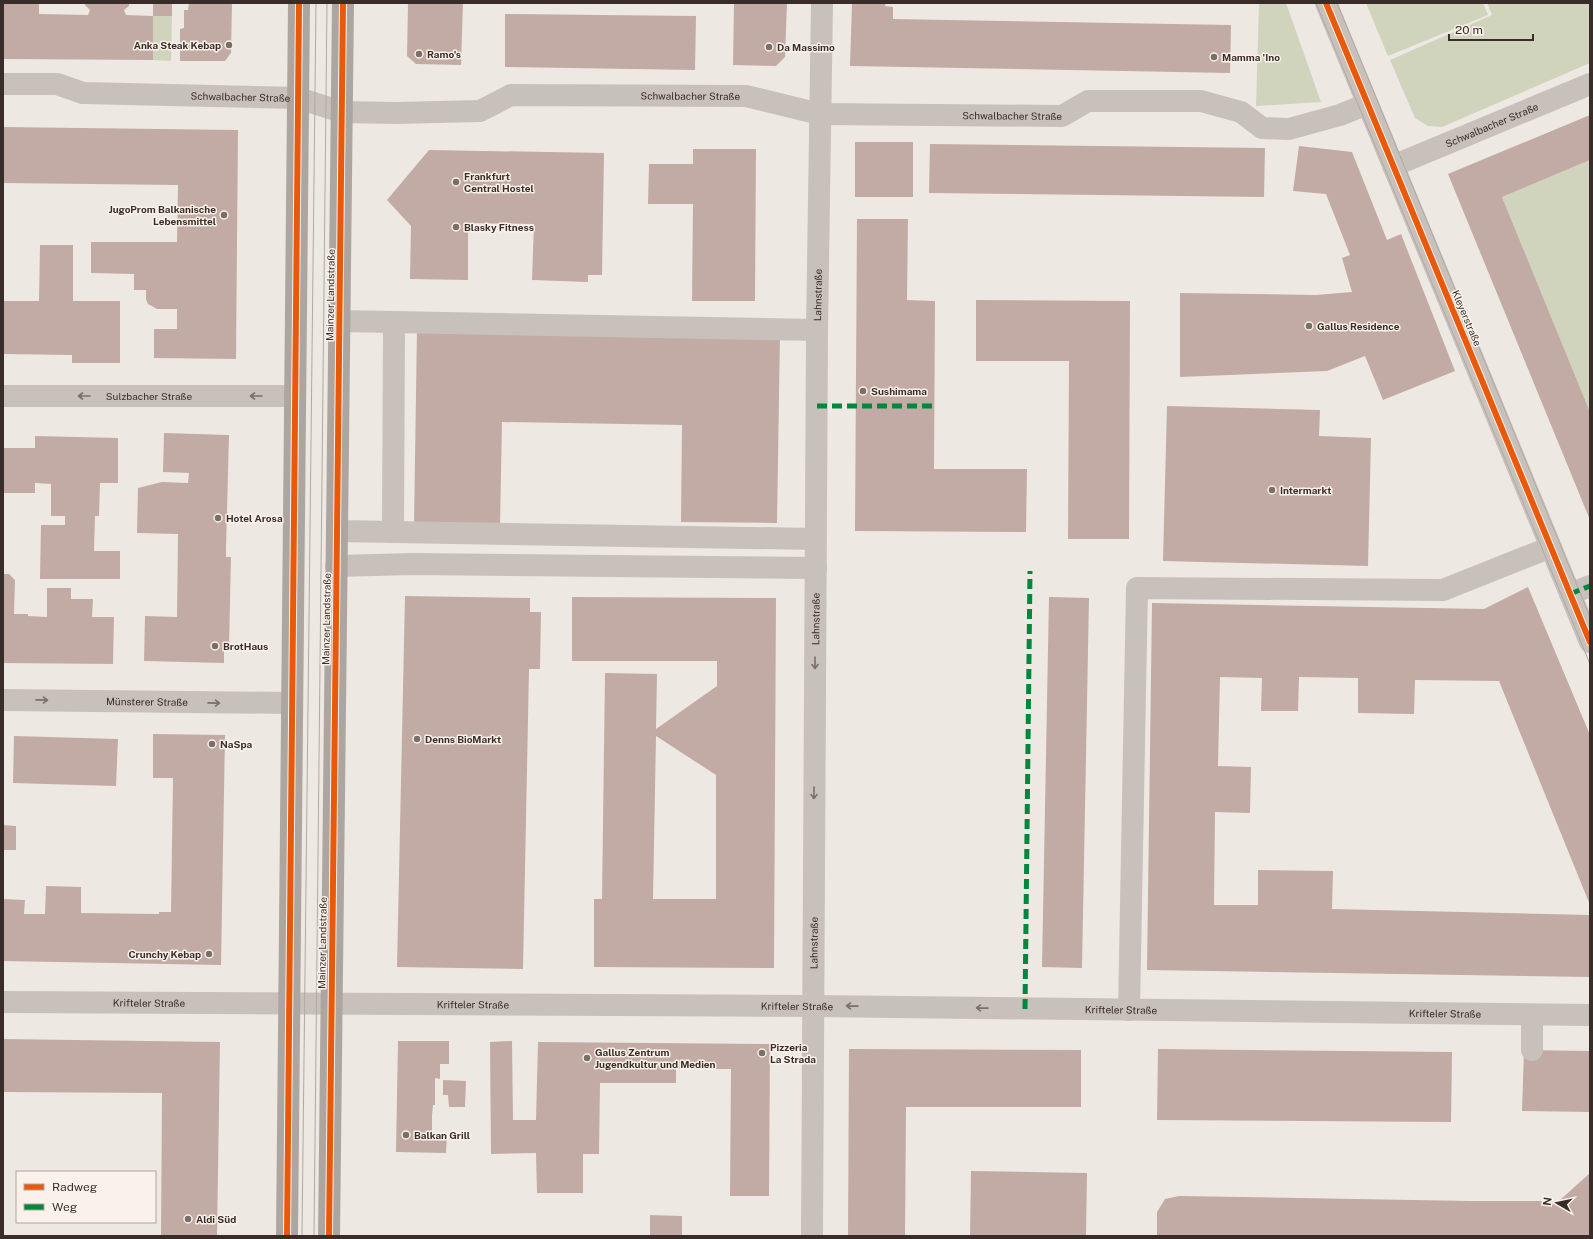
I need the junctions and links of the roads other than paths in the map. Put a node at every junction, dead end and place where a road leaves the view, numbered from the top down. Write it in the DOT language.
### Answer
graph roads {
  1 [pos="299,3"];
  2 [pos="343,3"];
  3 [pos="822,3"];
  4 [pos="1326,3"];
  5 [pos="3,84"];
  6 [pos="1590,84"];
  7 [pos="298,98"];
  8 [pos="1367,104"];
  9 [pos="342,112"];
  10 [pos="820,114"];
  11 [pos="1393,166"];
  12 [pos="339,321"];
  13 [pos="394,322"];
  14 [pos="817,330"];
  15 [pos="3,396"];
  16 [pos="295,396"];
  17 [pos="337,531"];
  18 [pos="393,532"];
  19 [pos="815,539"];
  20 [pos="1551,547"];
  21 [pos="336,566"];
  22 [pos="816,568"];
  23 [pos="1590,586"];
  24 [pos="1570,594"];
  25 [pos="1590,642"];
  26 [pos="3,700"];
  27 [pos="292,703"];
  28 [pos="3,1002"];
  29 [pos="289,1004"];
  30 [pos="332,1004"];
  31 [pos="812,1006"];
  32 [pos="1129,1010"];
  33 [pos="1532,1015"];
  34 [pos="1590,1015"];
  35 [pos="1532,1050"];
  36 [pos="287,1236"];
  37 [pos="329,1236"];
  38 [pos="812,1236"];
  1 -- 7 [label="main road"];
  2 -- 9 [label="main road, Mainzer Landstraße"];
  3 -- 10 [label="street, Lahnstraße"];
  4 -- 8 [label="street, Kleyerstraße"];
  5 -- 7 [label="street, Schwalbacher Straße"];
  6 -- 11 [label="street, Schwalbacher Straße"];
  7 -- 9 [label="street, Schwalbacher Straße"];
  7 -- 16 [label="main road"];
  8 -- 10 [label="street, Schwalbacher Straße"];
  8 -- 11 [label="street, Kleyerstraße"];
  9 -- 10 [label="street, Schwalbacher Straße"];
  9 -- 12 [label="main road, Mainzer Landstraße"];
  10 -- 14 [label="street, Lahnstraße"];
  11 -- 20 [label="street, Kleyerstraße"];
  12 -- 13 [label="street"];
  12 -- 17 [label="main road, Mainzer Landstraße"];
  13 -- 14 [label="street"];
  13 -- 18 [label="street"];
  14 -- 19 [label="street, Lahnstraße"];
  16 -- 15 [label="street, Sulzbacher Straße, one-way"];
  16 -- 27 [label="main road"];
  17 -- 18 [label="street"];
  17 -- 21 [label="main road, Mainzer Landstraße"];
  18 -- 19 [label="street"];
  19 -- 22 [label="street, Lahnstraße"];
  20 -- 24 [label="street, Kleyerstraße"];
  20 -- 32 [label="street"];
  21 -- 22 [label="street"];
  21 -- 30 [label="main road, Mainzer Landstraße"];
  22 -- 31 [label="street, Lahnstraße, one-way"];
  23 -- 24 [label="street"];
  24 -- 25 [label="street, Kleyerstraße"];
  26 -- 27 [label="street, Münsterer Straße, one-way"];
  27 -- 29 [label="main road"];
  28 -- 29 [label="street, Krifteler Straße"];
  29 -- 30 [label="street, Krifteler Straße"];
  29 -- 36 [label="main road"];
  30 -- 31 [label="street, Krifteler Straße"];
  30 -- 37 [label="main road, Mainzer Landstraße"];
  32 -- 31 [label="street, Krifteler Straße, one-way"];
  31 -- 38 [label="street, Lahnstraße"];
  32 -- 33 [label="street, Krifteler Straße"];
  33 -- 34 [label="street, Krifteler Straße"];
  33 -- 35 [label="street"];
}
